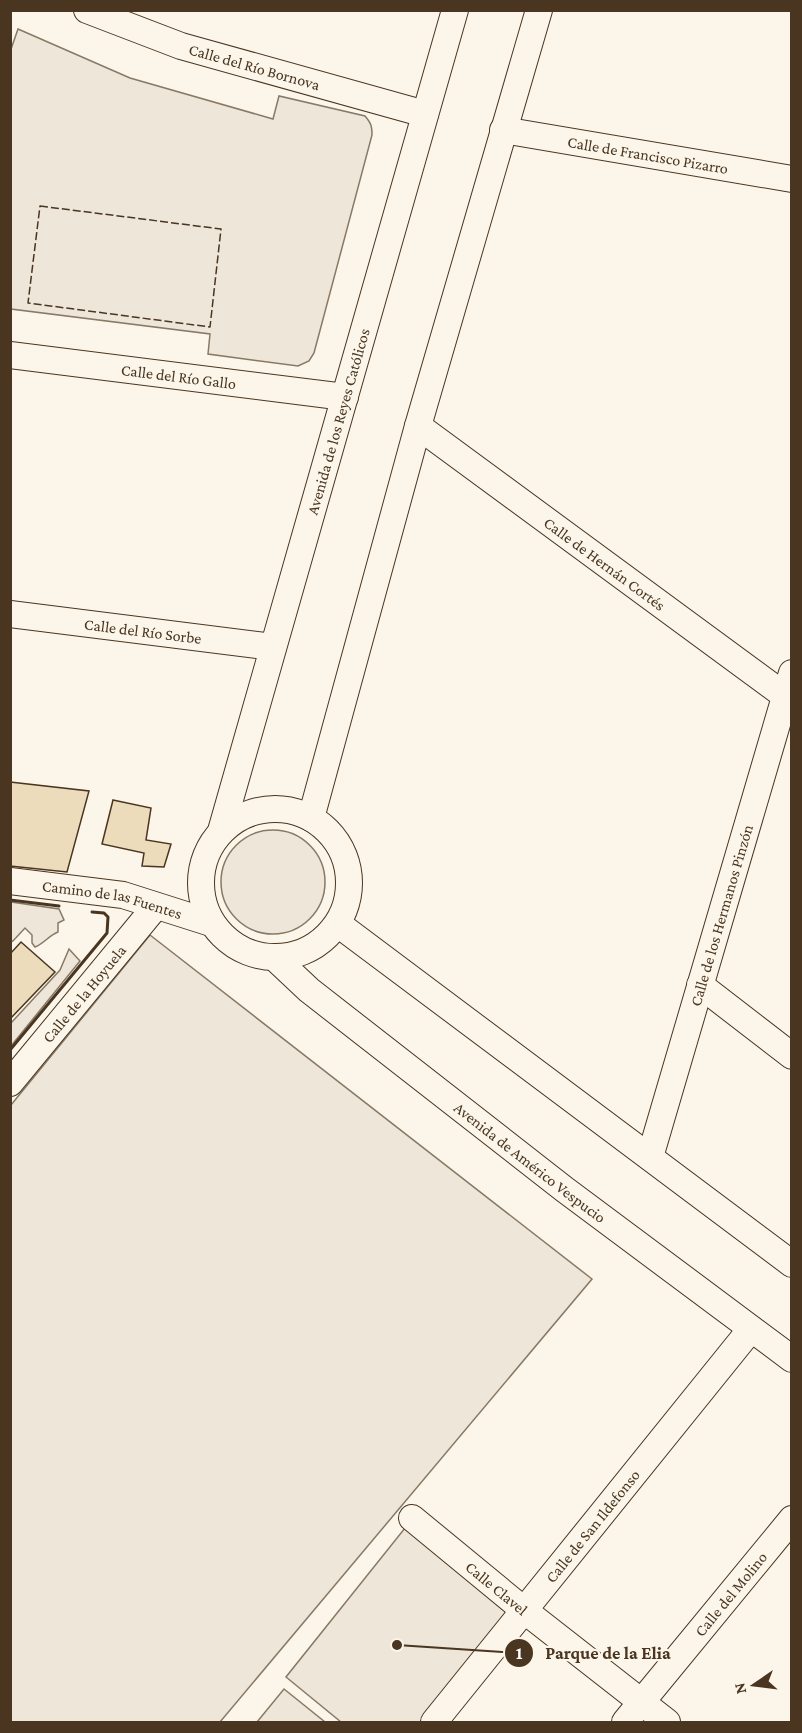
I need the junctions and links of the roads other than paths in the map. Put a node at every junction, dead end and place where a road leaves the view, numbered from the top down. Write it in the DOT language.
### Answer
graph roads {
  1 [pos="87,10"];
  2 [pos="455,10"];
  3 [pos="539,10"];
  4 [pos="425,114"];
  5 [pos="503,130"];
  6 [pos="792,179"];
  7 [pos="10,356"];
  8 [pos="345,397"];
  9 [pos="418,426"];
  10 [pos="10,614"];
  11 [pos="273,646"];
  12 [pos="789,690"];
  13 [pos="311,818"];
  14 [pos="221,831"];
  15 [pos="10,881"];
  16 [pos="156,906"];
  17 [pos="211,923"];
  18 [pos="338,924"];
  19 [pos="275,958"];
  20 [pos="700,985"];
  21 [pos="792,1056"];
  22 [pos="10,1083"];
  23 [pos="650,1157"];
  24 [pos="792,1264"];
  25 [pos="750,1329"];
  26 [pos="792,1359"];
  27 [pos="412,1518"];
  28 [pos="792,1519"];
  29 [pos="525,1611"];
  30 [pos="640,1702"];
  31 [pos="434,1722"];
  32 [pos="624,1722"];
  33 [pos="667,1722"];
  1 -- 4 [label="street, Calle del Río Bornova"];
  2 -- 4 [label="street, Avenida de los Reyes Católicos"];
  3 -- 5 [label="street"];
  4 -- 8 [label="street, Avenida de los Reyes Católicos"];
  5 -- 6 [label="street, Calle de Francisco Pizarro"];
  5 -- 9 [label="street"];
  7 -- 8 [label="street, Calle del Río Gallo"];
  8 -- 11 [label="street, Avenida de los Reyes Católicos"];
  9 -- 12 [label="street, Calle de Hernán Cortés"];
  9 -- 13 [label="street"];
  10 -- 11 [label="street, Calle del Río Sorbe"];
  11 -- 14 [label="street, Avenida de los Reyes Católicos"];
  12 -- 20 [label="street, Calle de los Hermanos Pinzón"];
  13 -- 14 [label="street"];
  13 -- 18 [label="street"];
  14 -- 17 [label="street"];
  15 -- 16 [label="street, Camino de las Fuentes"];
  16 -- 17 [label="street, Camino de las Fuentes"];
  16 -- 22 [label="street, Calle de la Hoyuela"];
  17 -- 19 [label="street"];
  18 -- 19 [label="street"];
  18 -- 23 [label="street"];
  19 -- 25 [label="street, Avenida de Américo Vespucio"];
  20 -- 21 [label="street"];
  20 -- 23 [label="street, Calle de los Hermanos Pinzón"];
  23 -- 24 [label="street"];
  25 -- 26 [label="street, Avenida de Américo Vespucio"];
  25 -- 29 [label="street, Calle de San Ildefonso"];
  27 -- 29 [label="street, Calle Clavel"];
  28 -- 30 [label="street, Calle del Molino"];
  29 -- 30 [label="street, Calle Clavel"];
  29 -- 31 [label="street, Calle de San Ildefonso"];
  30 -- 32 [label="street, Calle del Molino"];
  30 -- 33 [label="street, Calle Clavel"];
}
